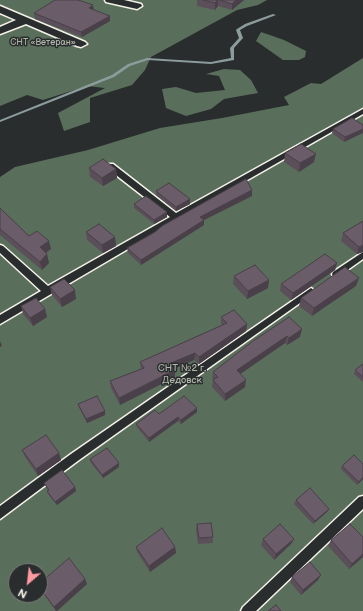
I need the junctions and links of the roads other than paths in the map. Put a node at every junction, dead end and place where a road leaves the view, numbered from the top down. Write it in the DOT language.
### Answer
graph roads {
  1 [pos="110,0"];
  2 [pos="137,6"];
  3 [pos="0,9"];
  4 [pos="26,20"];
  5 [pos="0,31"];
  6 [pos="81,44"];
  7 [pos="363,111"];
  8 [pos="110,166"];
  9 [pos="176,217"];
  10 [pos="0,248"];
  11 [pos="363,255"];
  12 [pos="330,278"];
  13 [pos="317,287"];
  14 [pos="47,291"];
  15 [pos="0,320"];
  16 [pos="363,501"];
  17 [pos="0,512"];
  18 [pos="246,611"];
  1 -- 2 [label="street"];
  3 -- 4 [label="street"];
  4 -- 5 [label="street"];
  4 -- 6 [label="street"];
  7 -- 9 [label="lane"];
  8 -- 9 [label="lane"];
  9 -- 14 [label="lane"];
  10 -- 14 [label="lane"];
  11 -- 12 [label="lane"];
  13 -- 17 [label="lane"];
  14 -- 15 [label="lane"];
  16 -- 18 [label="lane"];
}
